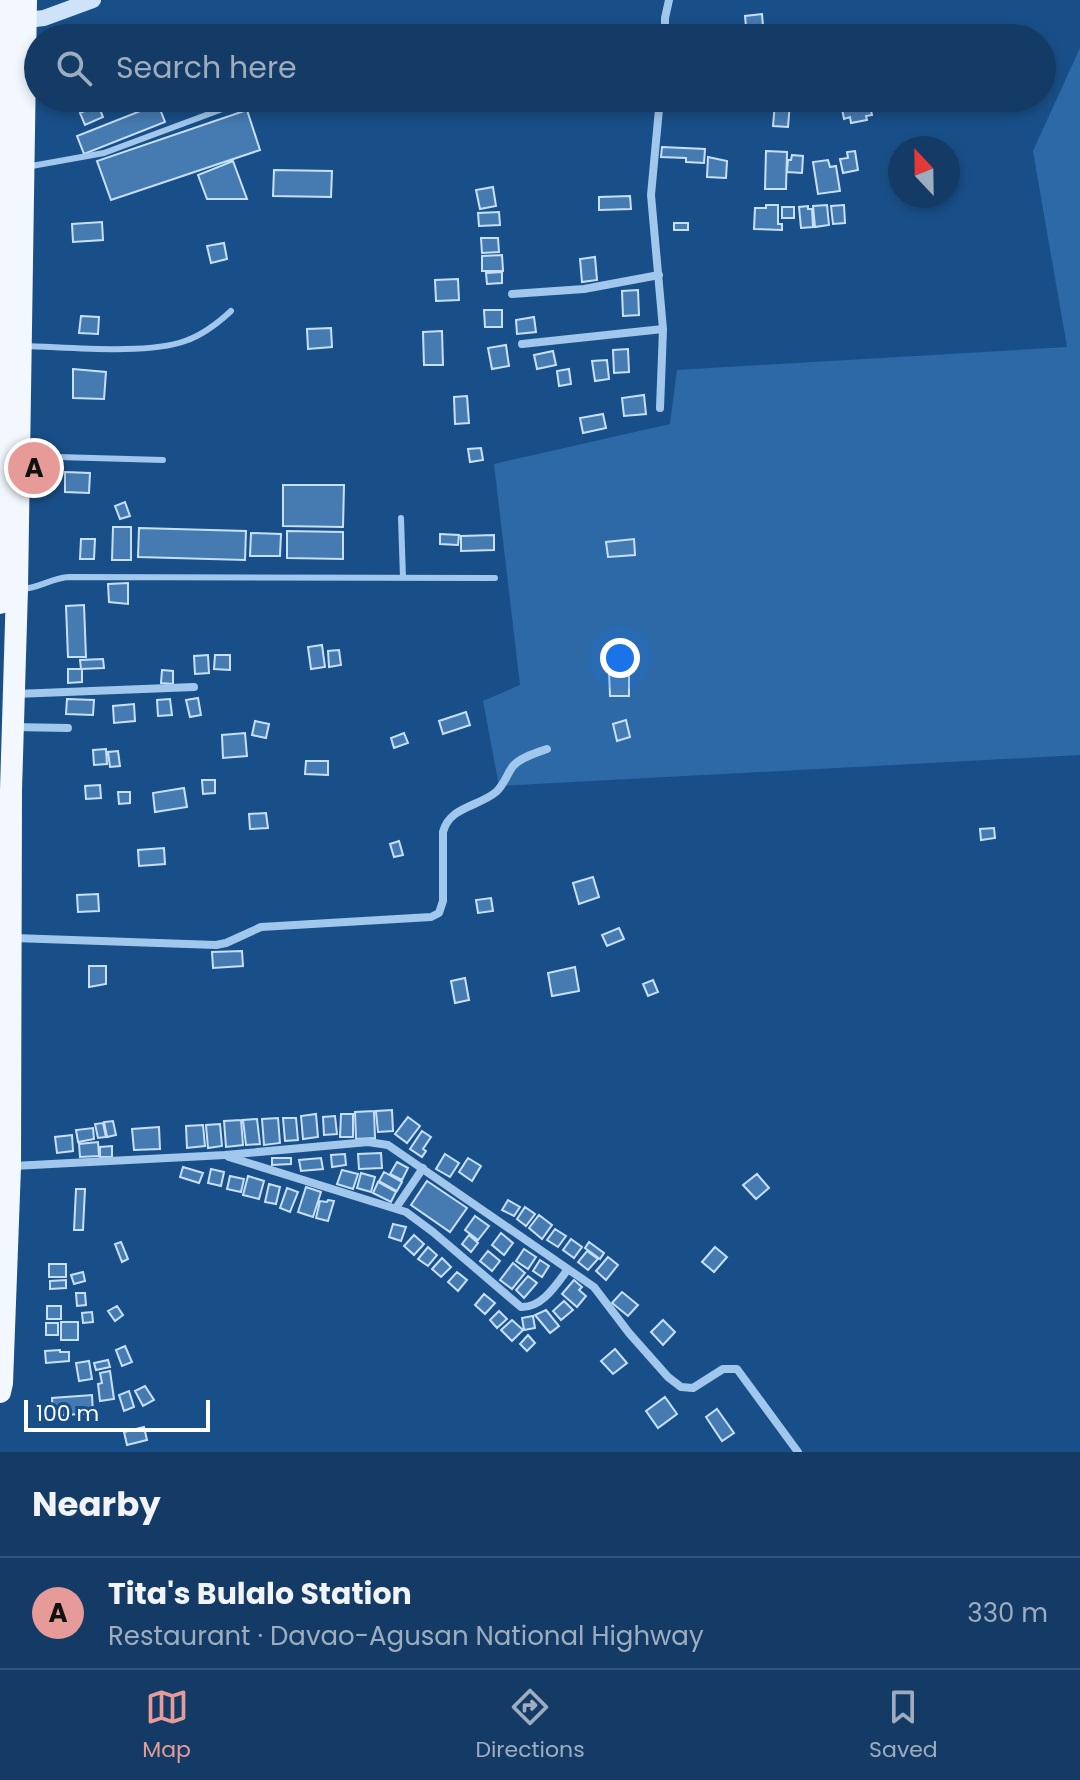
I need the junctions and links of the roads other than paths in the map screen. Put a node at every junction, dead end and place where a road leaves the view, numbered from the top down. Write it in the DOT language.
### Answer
graph roads {
  1 [pos="93,0"];
  2 [pos="669,0"];
  3 [pos="18,10"];
  4 [pos="665,24"];
  5 [pos="11,50"];
  6 [pos="214,112"];
  7 [pos="659,112"];
  8 [pos="15,168"];
  9 [pos="659,275"];
  10 [pos="512,294"];
  11 [pos="231,311"];
  12 [pos="9,316"];
  13 [pos="663,329"];
  14 [pos="522,344"];
  15 [pos="21,346"];
  16 [pos="660,408"];
  17 [pos="19,456"];
  18 [pos="163,460"];
  19 [pos="1,507"];
  20 [pos="401,518"];
  21 [pos="403,578"];
  22 [pos="495,578"];
  23 [pos="6,594"];
  24 [pos="194,687"];
  25 [pos="14,694"];
  26 [pos="13,727"];
  27 [pos="68,728"];
  28 [pos="547,749"];
  29 [pos="6,927"];
  30 [pos="225,1155"];
  31 [pos="5,1166"];
  32 [pos="423,1168"];
  33 [pos="396,1208"];
  34 [pos="3,1254"];
  35 [pos="568,1269"];
  36 [pos="0,1392"];
  37 [pos="798,1452"];
  1 -- 3 [label="main road"];
  2 -- 4 [label="street"];
  3 -- 5 [label="highway"];
  5 -- 8 [label="highway"];
  6 -- 8 [label="lane"];
  7 -- 9 [label="street"];
  8 -- 12 [label="highway"];
  9 -- 10 [label="street"];
  9 -- 13 [label="street"];
  11 -- 15 [label="lane"];
  12 -- 15 [label="highway"];
  12 -- 19 [label="highway"];
  13 -- 14 [label="street"];
  13 -- 16 [label="street"];
  15 -- 17 [label="highway"];
  17 -- 18 [label="lane"];
  17 -- 23 [label="highway"];
  19 -- 23 [label="highway"];
  20 -- 21 [label="lane"];
  21 -- 22 [label="lane"];
  21 -- 23 [label="lane"];
  23 -- 25 [label="highway"];
  24 -- 25 [label="street"];
  25 -- 26 [label="highway"];
  26 -- 27 [label="street"];
  26 -- 29 [label="highway"];
  28 -- 29 [label="street"];
  29 -- 31 [label="highway"];
  30 -- 31 [label="street"];
  30 -- 32 [label="street"];
  30 -- 33 [label="street"];
  31 -- 34 [label="highway"];
  32 -- 33 [label="street"];
  32 -- 35 [label="street"];
  33 -- 35 [label="street"];
  34 -- 36 [label="highway"];
  35 -- 37 [label="street"];
}
